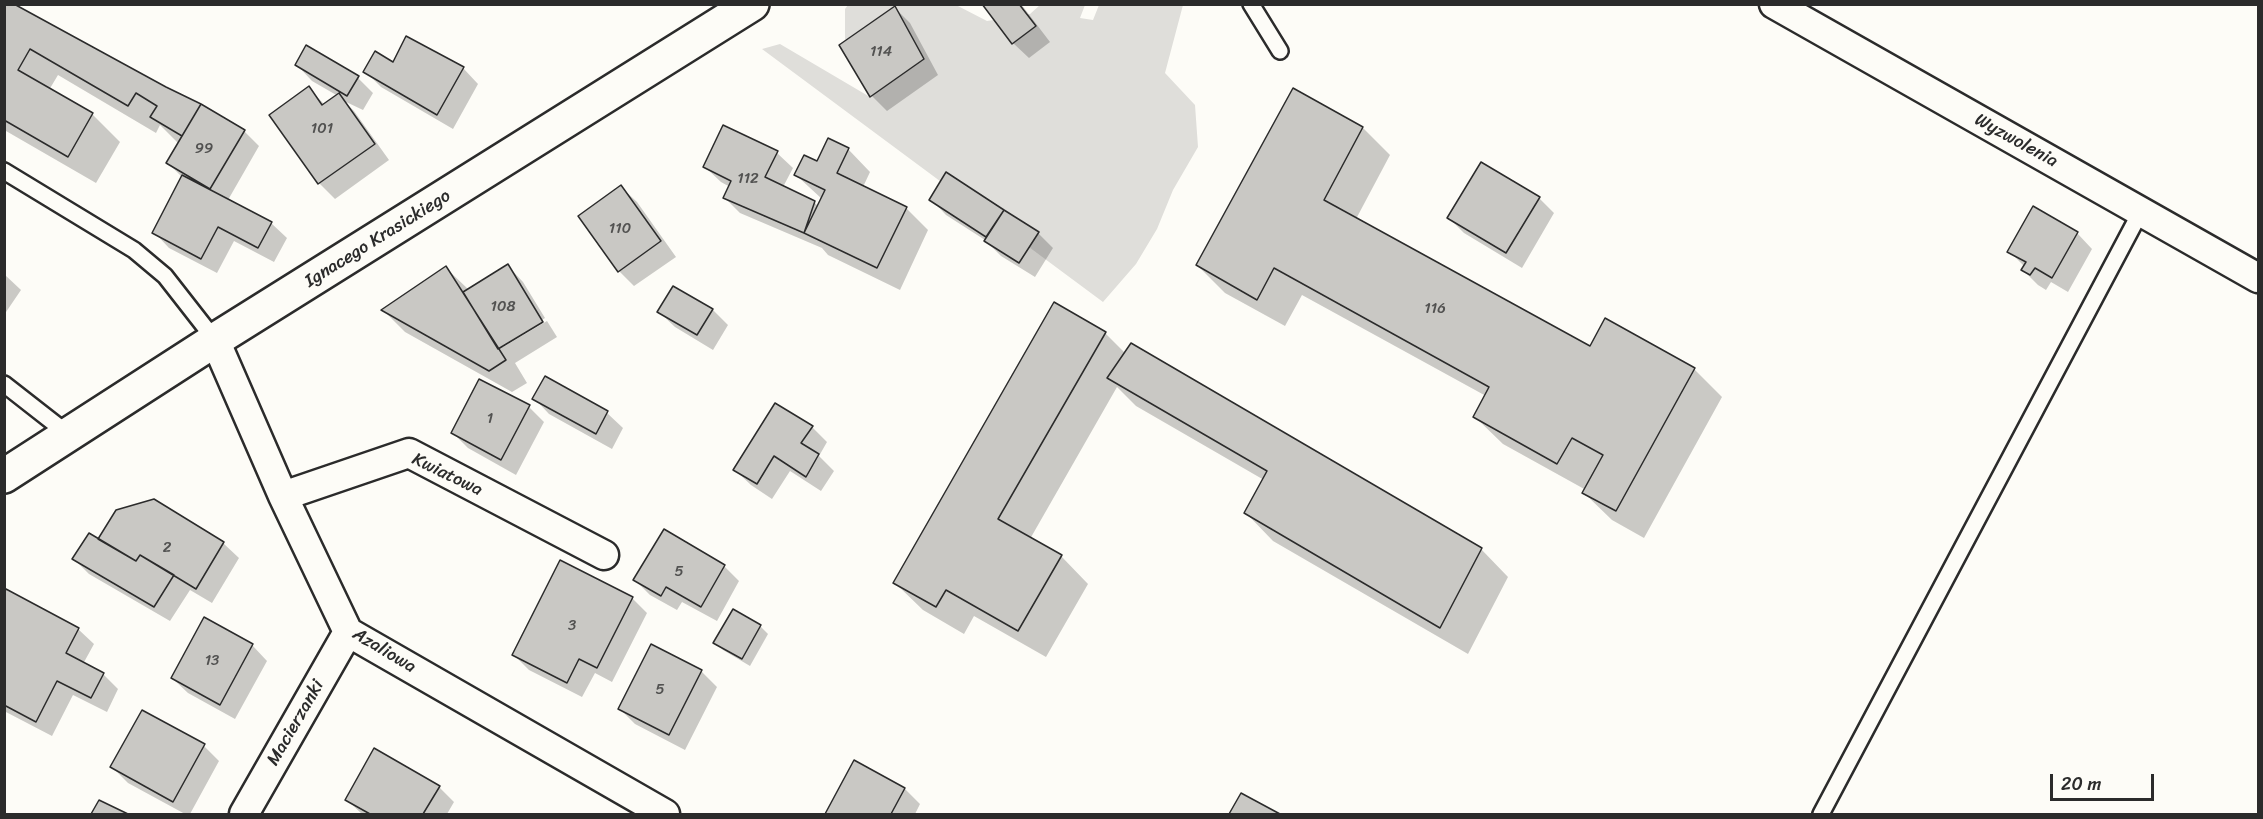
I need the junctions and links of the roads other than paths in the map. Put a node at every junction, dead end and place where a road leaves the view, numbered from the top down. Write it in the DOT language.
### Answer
graph roads {
  1 [pos="753,4"];
  2 [pos="1251,4"];
  3 [pos="1774,4"];
  4 [pos="1280,51"];
  5 [pos="4,171"];
  6 [pos="2140,211"];
  7 [pos="2259,278"];
  8 [pos="215,340"];
  9 [pos="4,384"];
  10 [pos="68,434"];
  11 [pos="4,476"];
  12 [pos="283,496"];
  13 [pos="603,555"];
  14 [pos="348,632"];
  15 [pos="244,814"];
  16 [pos="665,814"];
  17 [pos="1821,814"];
  1 -- 8 [label="street, Ignacego Krasickiego"];
  2 -- 4 [label="lane"];
  3 -- 6 [label="street, Wyzwolenia"];
  5 -- 8 [label="lane"];
  6 -- 7 [label="street, Wyzwolenia"];
  6 -- 17 [label="lane"];
  8 -- 10 [label="street, Ignacego Krasickiego"];
  8 -- 12 [label="street, Azaliowa"];
  9 -- 10 [label="lane"];
  10 -- 11 [label="street, Ignacego Krasickiego"];
  12 -- 13 [label="street, Kwiatowa"];
  12 -- 14 [label="street, Azaliowa"];
  14 -- 15 [label="street, Macierzanki"];
  14 -- 16 [label="street, Azaliowa"];
}
